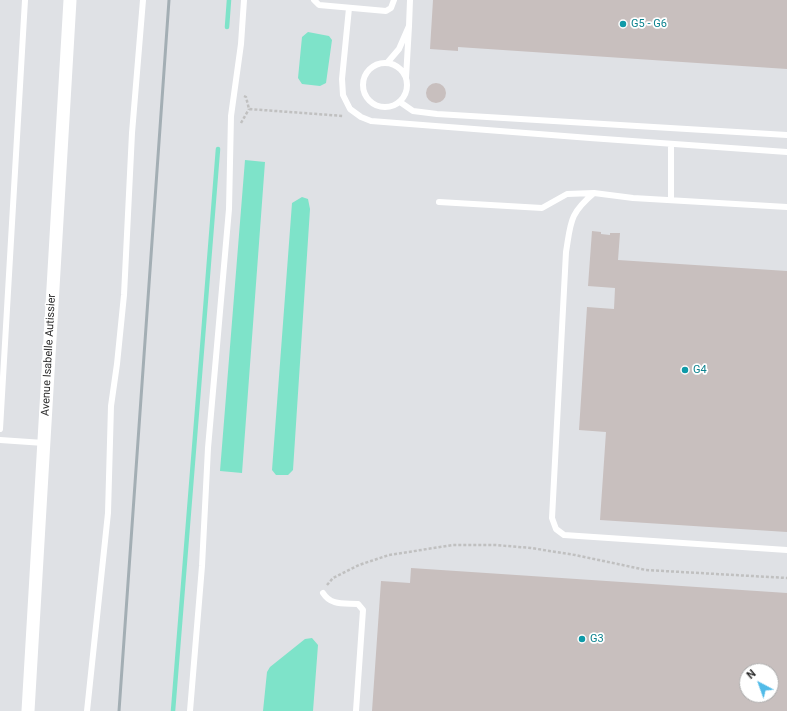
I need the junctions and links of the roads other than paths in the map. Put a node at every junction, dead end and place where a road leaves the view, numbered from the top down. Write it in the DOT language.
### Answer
graph roads {
  1 [pos="25,0"];
  2 [pos="70,0"];
  3 [pos="143,0"];
  4 [pos="244,0"];
  5 [pos="314,0"];
  6 [pos="394,0"];
  7 [pos="410,0"];
  8 [pos="349,8"];
  9 [pos="409,26"];
  10 [pos="387,63"];
  11 [pos="406,78"];
  12 [pos="400,102"];
  13 [pos="787,135"];
  14 [pos="672,144"];
  15 [pos="787,152"];
  16 [pos="594,193"];
  17 [pos="670,200"];
  18 [pos="439,202"];
  19 [pos="787,207"];
  20 [pos="0,429"];
  21 [pos="0,440"];
  22 [pos="44,443"];
  23 [pos="787,550"];
  24 [pos="323,593"];
  25 [pos="28,711"];
  26 [pos="88,711"];
  27 [pos="190,711"];
  28 [pos="356,711"];
  1 -- 20 [label="lane"];
  2 -- 22 [label="street, Avenue Isabelle Autissier"];
  3 -- 26 [label="lane"];
  4 -- 27 [label="lane"];
  5 -- 8 [label="lane"];
  6 -- 8 [label="lane"];
  7 -- 9 [label="lane"];
  8 -- 14 [label="lane"];
  9 -- 10 [label="lane"];
  9 -- 11 [label="lane"];
  10 -- 11 [label="lane"];
  10 -- 12 [label="lane"];
  11 -- 12 [label="lane"];
  12 -- 13 [label="lane"];
  14 -- 15 [label="lane"];
  14 -- 17 [label="lane"];
  16 -- 17 [label="lane"];
  16 -- 18 [label="lane"];
  16 -- 23 [label="lane"];
  17 -- 19 [label="lane"];
  21 -- 22 [label="lane"];
  22 -- 25 [label="street, Avenue Isabelle Autissier"];
  24 -- 28 [label="lane"];
}
